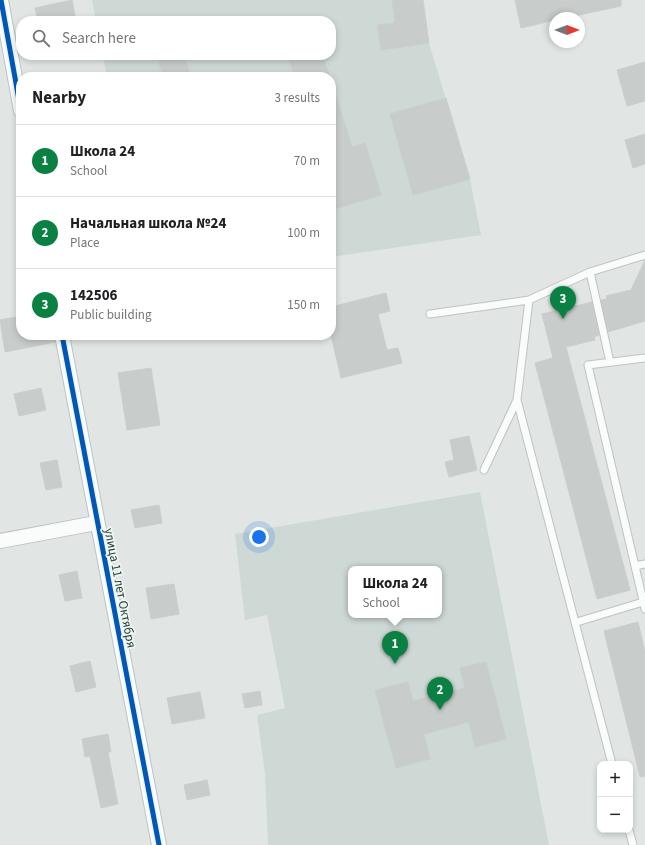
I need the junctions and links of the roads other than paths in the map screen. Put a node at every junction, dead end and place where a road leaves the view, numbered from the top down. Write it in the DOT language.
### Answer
graph roads {
  1 [pos="1,0"];
  2 [pos="16,82"];
  3 [pos="645,255"];
  4 [pos="590,272"];
  5 [pos="529,300"];
  6 [pos="430,314"];
  7 [pos="63,340"];
  8 [pos="645,358"];
  9 [pos="610,362"];
  10 [pos="517,400"];
  11 [pos="484,470"];
  12 [pos="96,523"];
  13 [pos="0,541"];
  14 [pos="645,564"];
  15 [pos="635,566"];
  16 [pos="644,606"];
  17 [pos="577,622"];
  18 [pos="611,761"];
  19 [pos="630,833"];
  20 [pos="159,845"];
  21 [pos="633,845"];
  1 -- 2 [label="street"];
  3 -- 4 [label="lane"];
  4 -- 5 [label="lane"];
  4 -- 9 [label="lane"];
  5 -- 6 [label="lane"];
  5 -- 10 [label="lane"];
  7 -- 12 [label="street, улица 11 лет Октября"];
  8 -- 9 [label="lane"];
  9 -- 15 [label="lane"];
  10 -- 11 [label="lane"];
  10 -- 17 [label="lane"];
  12 -- 13 [label="street"];
  12 -- 20 [label="street, улица 11 лет Октября"];
  14 -- 15 [label="lane"];
  15 -- 16 [label="lane"];
  16 -- 17 [label="lane"];
  17 -- 18 [label="lane"];
  19 -- 21 [label="lane"];
}
